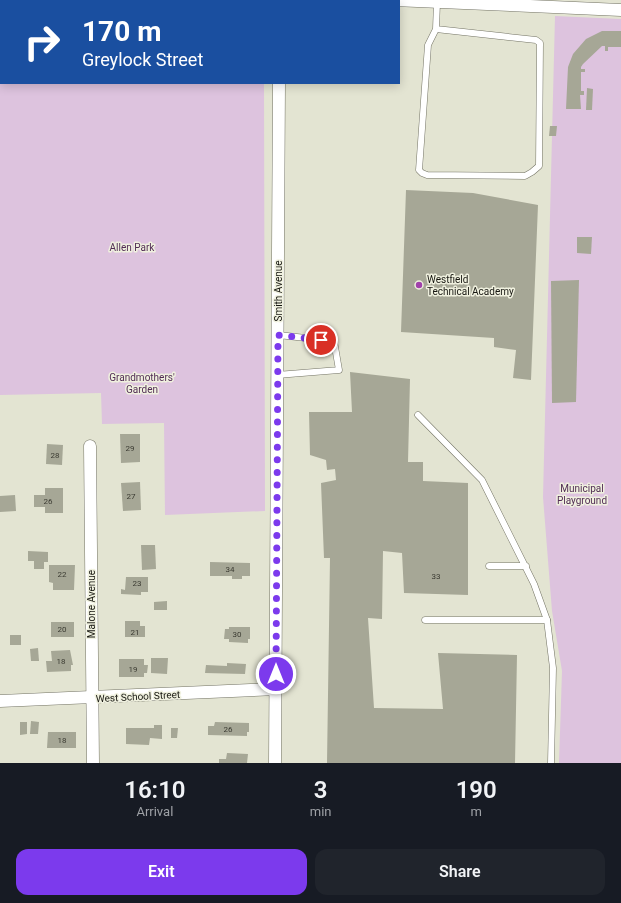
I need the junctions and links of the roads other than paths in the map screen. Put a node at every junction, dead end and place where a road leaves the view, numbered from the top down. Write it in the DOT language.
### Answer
graph roads {
  1 [pos="400,0"];
  2 [pos="437,2"];
  3 [pos="621,10"];
  4 [pos="436,29"];
  5 [pos="279,84"];
  6 [pos="278,335"];
  7 [pos="277,375"];
  8 [pos="418,414"];
  9 [pos="90,446"];
  10 [pos="489,566"];
  11 [pos="526,566"];
  12 [pos="425,620"];
  13 [pos="547,620"];
  14 [pos="276,689"];
  15 [pos="92,698"];
  16 [pos="0,701"];
  17 [pos="93,763"];
  18 [pos="275,763"];
  19 [pos="550,763"];
  1 -- 2 [label="street"];
  2 -- 3 [label="street"];
  2 -- 4 [label="lane"];
  4 -- 4 [label="lane"];
  5 -- 6 [label="street, Smith Avenue"];
  6 -- 7 [label="street, Smith Avenue"];
  6 -- 7 [label="lane"];
  7 -- 14 [label="street, Smith Avenue"];
  8 -- 11 [label="lane"];
  9 -- 15 [label="street, Malone Avenue"];
  10 -- 11 [label="lane"];
  11 -- 13 [label="lane"];
  12 -- 13 [label="lane"];
  13 -- 19 [label="lane"];
  14 -- 15 [label="street, West School Street"];
  14 -- 18 [label="street, Smith Avenue"];
  15 -- 16 [label="street, West School Street"];
  15 -- 17 [label="street, Malone Avenue"];
}
